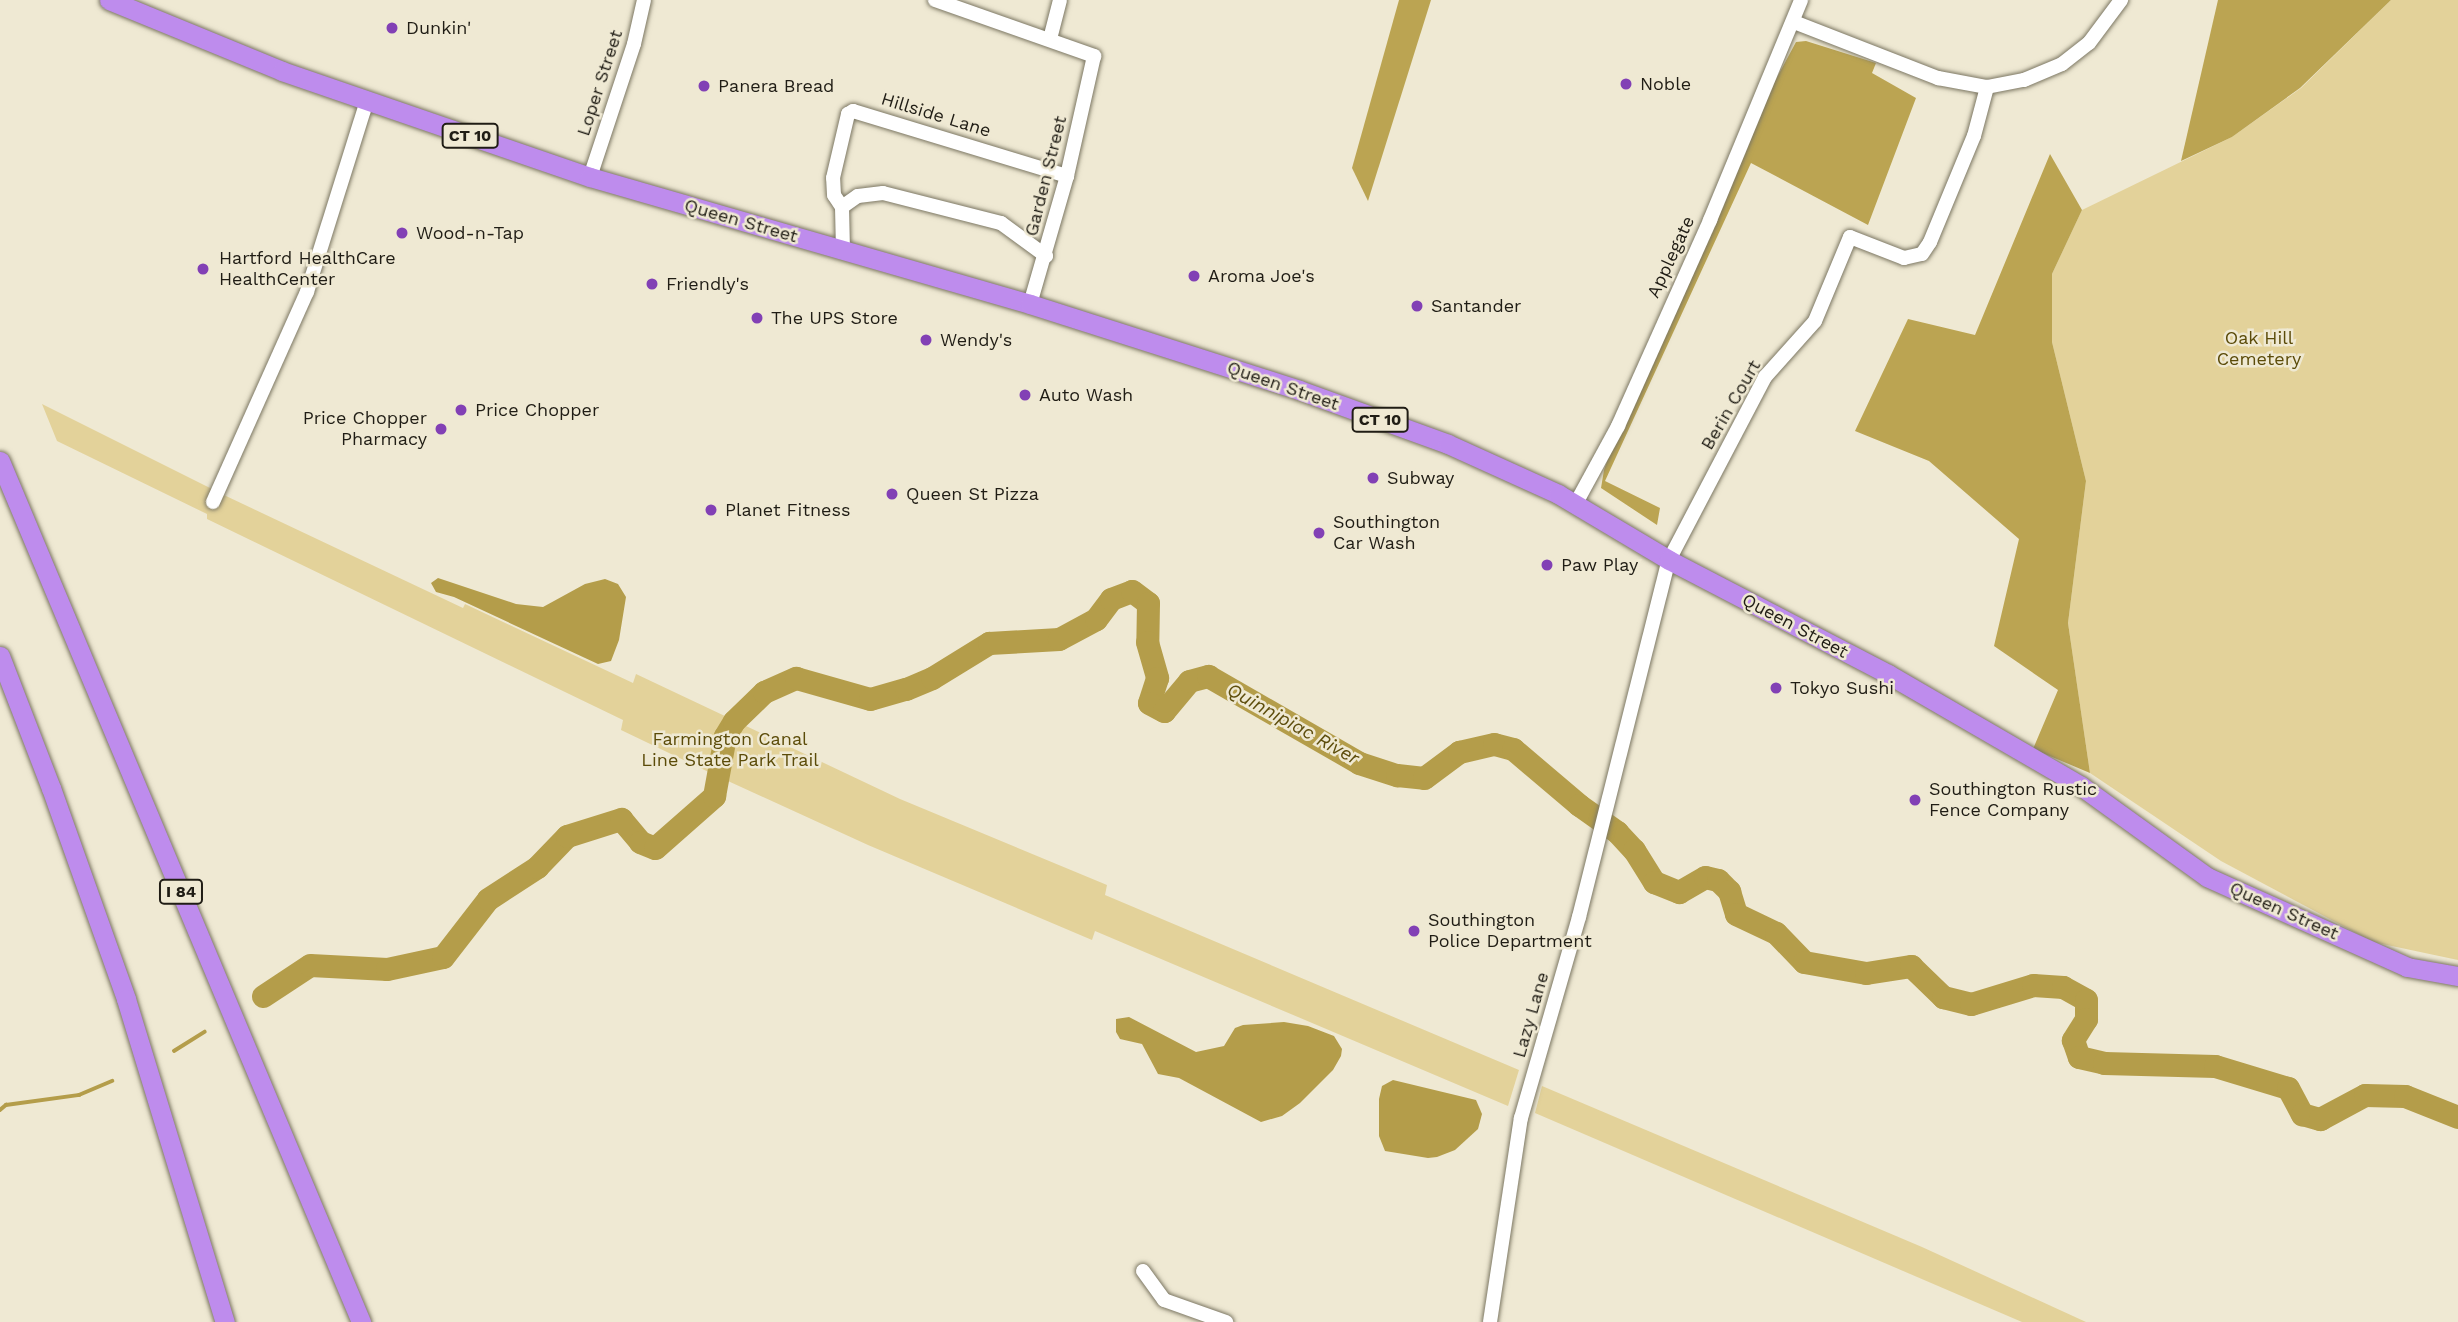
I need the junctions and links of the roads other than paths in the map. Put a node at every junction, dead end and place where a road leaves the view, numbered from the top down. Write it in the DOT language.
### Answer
graph roads {
  1 [pos="643,0"];
  2 [pos="935,0"];
  3 [pos="1060,0"];
  4 [pos="1801,0"];
  5 [pos="2121,0"];
  6 [pos="116,2"];
  7 [pos="1794,22"];
  8 [pos="1050,39"];
  9 [pos="1987,87"];
  10 [pos="367,101"];
  11 [pos="1067,176"];
  12 [pos="590,177"];
  13 [pos="842,207"];
  14 [pos="843,251"];
  15 [pos="1046,256"];
  16 [pos="1030,304"];
  17 [pos="0,461"];
  18 [pos="213,502"];
  19 [pos="1575,505"];
  20 [pos="1669,560"];
  21 [pos="0,656"];
  22 [pos="2458,976"];
  23 [pos="1143,1272"];
  24 [pos="226,1322"];
  25 [pos="361,1322"];
  26 [pos="1226,1322"];
  27 [pos="1490,1322"];
  1 -- 12 [label="street, Loper Street"];
  2 -- 8 [label="street"];
  3 -- 8 [label="street"];
  4 -- 7 [label="street, Applegate"];
  5 -- 9 [label="street"];
  6 -- 10 [label="highway, Queen Street / CT 10"];
  7 -- 9 [label="street"];
  7 -- 19 [label="street, Applegate"];
  8 -- 11 [label="street, Garden Street"];
  9 -- 20 [label="street, Berin Court"];
  10 -- 12 [label="highway, Queen Street / CT 10"];
  10 -- 18 [label="street"];
  11 -- 13 [label="street, Hillside Lane"];
  11 -- 15 [label="street, Garden Street"];
  12 -- 14 [label="highway, Queen Street / CT 10"];
  13 -- 14 [label="street, Hillside Lane"];
  13 -- 15 [label="street"];
  14 -- 16 [label="highway, Queen Street / CT 10"];
  15 -- 16 [label="street, Garden Street"];
  16 -- 19 [label="highway, Queen Street / CT 10"];
  17 -- 25 [label="highway, I 84"];
  19 -- 20 [label="highway, Queen Street / CT 10"];
  20 -- 22 [label="highway, Queen Street / CT 10"];
  20 -- 27 [label="street, Lazy Lane"];
  21 -- 24 [label="highway"];
  23 -- 26 [label="street"];
}
